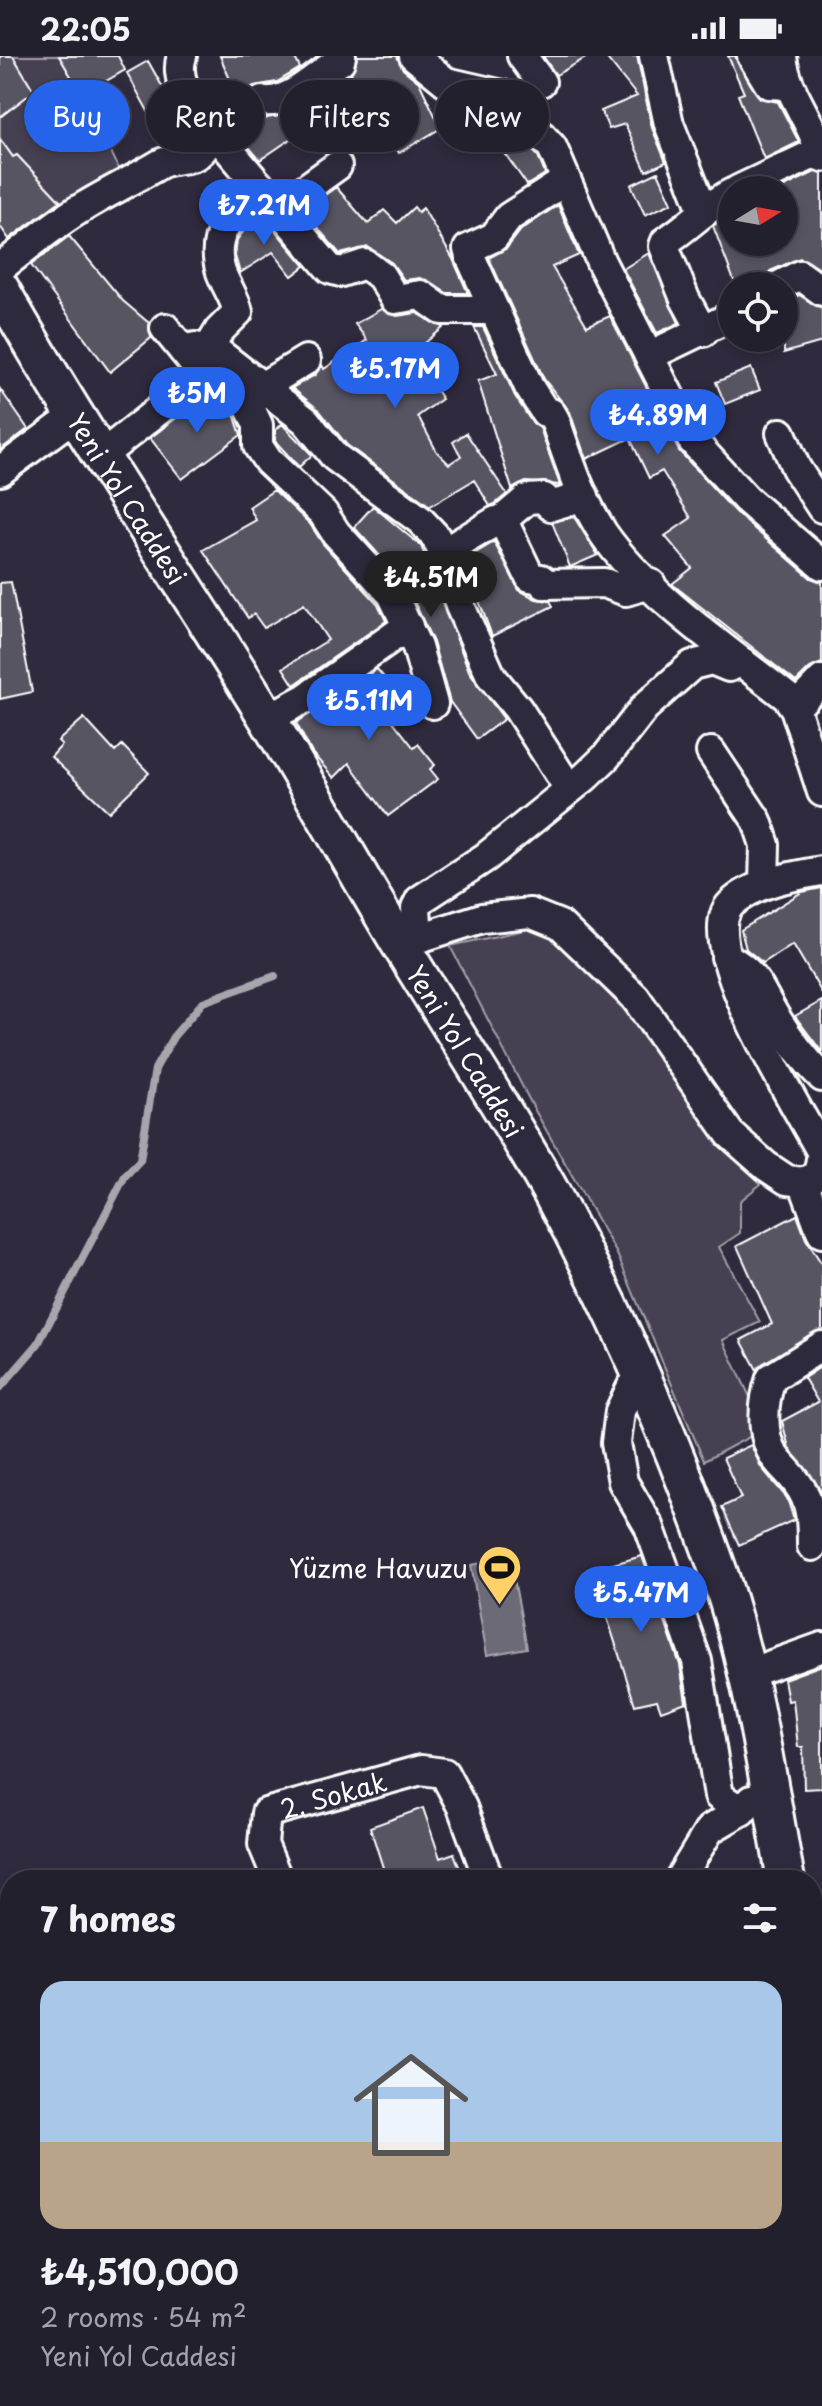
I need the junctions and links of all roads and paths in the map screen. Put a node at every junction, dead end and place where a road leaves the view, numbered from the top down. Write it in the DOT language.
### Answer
graph roads {
  1 [pos="182,56"];
  2 [pos="341,56"];
  3 [pos="414,56"];
  4 [pos="522,56"];
  5 [pos="654,56"];
  6 [pos="752,56"];
  7 [pos="782,56"];
  8 [pos="182,80"];
  9 [pos="540,80"];
  10 [pos="788,85"];
  11 [pos="264,101"];
  12 [pos="199,152"];
  13 [pos="231,152"];
  14 [pos="821,154"];
  15 [pos="337,166"];
  16 [pos="770,176"];
  17 [pos="565,181"];
  18 [pos="260,186"];
  19 [pos="718,201"];
  20 [pos="279,208"];
  21 [pos="704,212"];
  22 [pos="0,268"];
  23 [pos="798,276"];
  24 [pos="0,288"];
  25 [pos="822,291"];
  26 [pos="493,310"];
  27 [pos="0,321"];
  28 [pos="718,324"];
  29 [pos="703,332"];
  30 [pos="190,350"];
  31 [pos="649,356"];
  32 [pos="306,360"];
  33 [pos="255,398"];
  34 [pos="61,426"];
  35 [pos="781,433"];
  36 [pos="101,456"];
  37 [pos="0,471"];
  38 [pos="584,496"];
  39 [pos="822,508"];
  40 [pos="500,522"];
  41 [pos="443,553"];
  42 [pos="822,565"];
  43 [pos="651,584"];
  44 [pos="408,626"];
  45 [pos="742,662"];
  46 [pos="822,680"];
  47 [pos="433,704"];
  48 [pos="795,708"];
  49 [pos="278,713"];
  50 [pos="711,752"];
  51 [pos="568,787"];
  52 [pos="822,792"];
  53 [pos="822,871"];
  54 [pos="764,884"];
  55 [pos="409,941"];
  56 [pos="726,957"];
  57 [pos="822,1077"];
  58 [pos="822,1154"];
  59 [pos="803,1182"];
  60 [pos="822,1233"];
  61 [pos="822,1346"];
  62 [pos="812,1546"];
  63 [pos="822,1647"];
  64 [pos="749,1673"];
  65 [pos="754,1794"];
  66 [pos="274,1870"];
  67 [pos="485,1870"];
  68 [pos="685,1870"];
  69 [pos="765,1870"];
  70 [pos="782,1870"];
  1 -- 8 [label="street"];
  2 -- 11 [label="street"];
  3 -- 17 [label="street"];
  4 -- 9 [label="street"];
  5 -- 21 [label="street"];
  6 -- 10 [label="street"];
  7 -- 10 [label="street"];
  10 -- 14 [label="street"];
  12 -- 22 [label="street"];
  13 -- 18 [label="street"];
  14 -- 16 [label="street"];
  15 -- 20 [label="street"];
  17 -- 26 [label="street"];
  17 -- 31 [label="street"];
  18 -- 20 [label="street"];
  18 -- 30 [label="street"];
  19 -- 21 [label="street"];
  20 -- 26 [label="street"];
  21 -- 29 [label="street"];
  23 -- 25 [label="street"];
  24 -- 36 [label="main road, Yeni Yol Caddesi"];
  26 -- 38 [label="street"];
  27 -- 34 [label="main road, Yeni Yol Caddesi"];
  28 -- 29 [label="street"];
  29 -- 31 [label="street"];
  30 -- 33 [label="street"];
  30 -- 36 [label="street"];
  31 -- 42 [label="street"];
  32 -- 33 [label="street"];
  33 -- 41 [label="street"];
  33 -- 44 [label="street"];
  34 -- 37 [label="street"];
  34 -- 65 [label="main road, Yeni Yol Caddesi"];
  35 -- 39 [label="street"];
  36 -- 55 [label="main road, Yeni Yol Caddesi"];
  38 -- 40 [label="street"];
  38 -- 43 [label="street"];
  40 -- 41 [label="street"];
  40 -- 43 [label="street"];
  41 -- 51 [label="street"];
  43 -- 45 [label="street"];
  44 -- 47 [label="street"];
  44 -- 49 [label="street"];
  45 -- 48 [label="street"];
  45 -- 51 [label="street"];
  46 -- 48 [label="street"];
  48 -- 52 [label="street"];
  50 -- 54 [label="street"];
  51 -- 55 [label="street"];
  53 -- 54 [label="street"];
  54 -- 56 [label="street"];
  55 -- 59 [label="street"];
  55 -- 64 [label="main road, Yeni Yol Caddesi"];
  56 -- 57 [label="street"];
  56 -- 58 [label="street"];
  58 -- 59 [label="street"];
  59 -- 60 [label="street"];
  61 -- 62 [label="street"];
  63 -- 64 [label="street"];
  64 -- 65 [label="main road, Yeni Yol Caddesi"];
  65 -- 68 [label="street"];
  65 -- 69 [label="main road, Yeni Yol Caddesi"];
  65 -- 70 [label="main road, Yeni Yol Caddesi"];
  66 -- 67 [label="street, 2. Sokak"];
}
